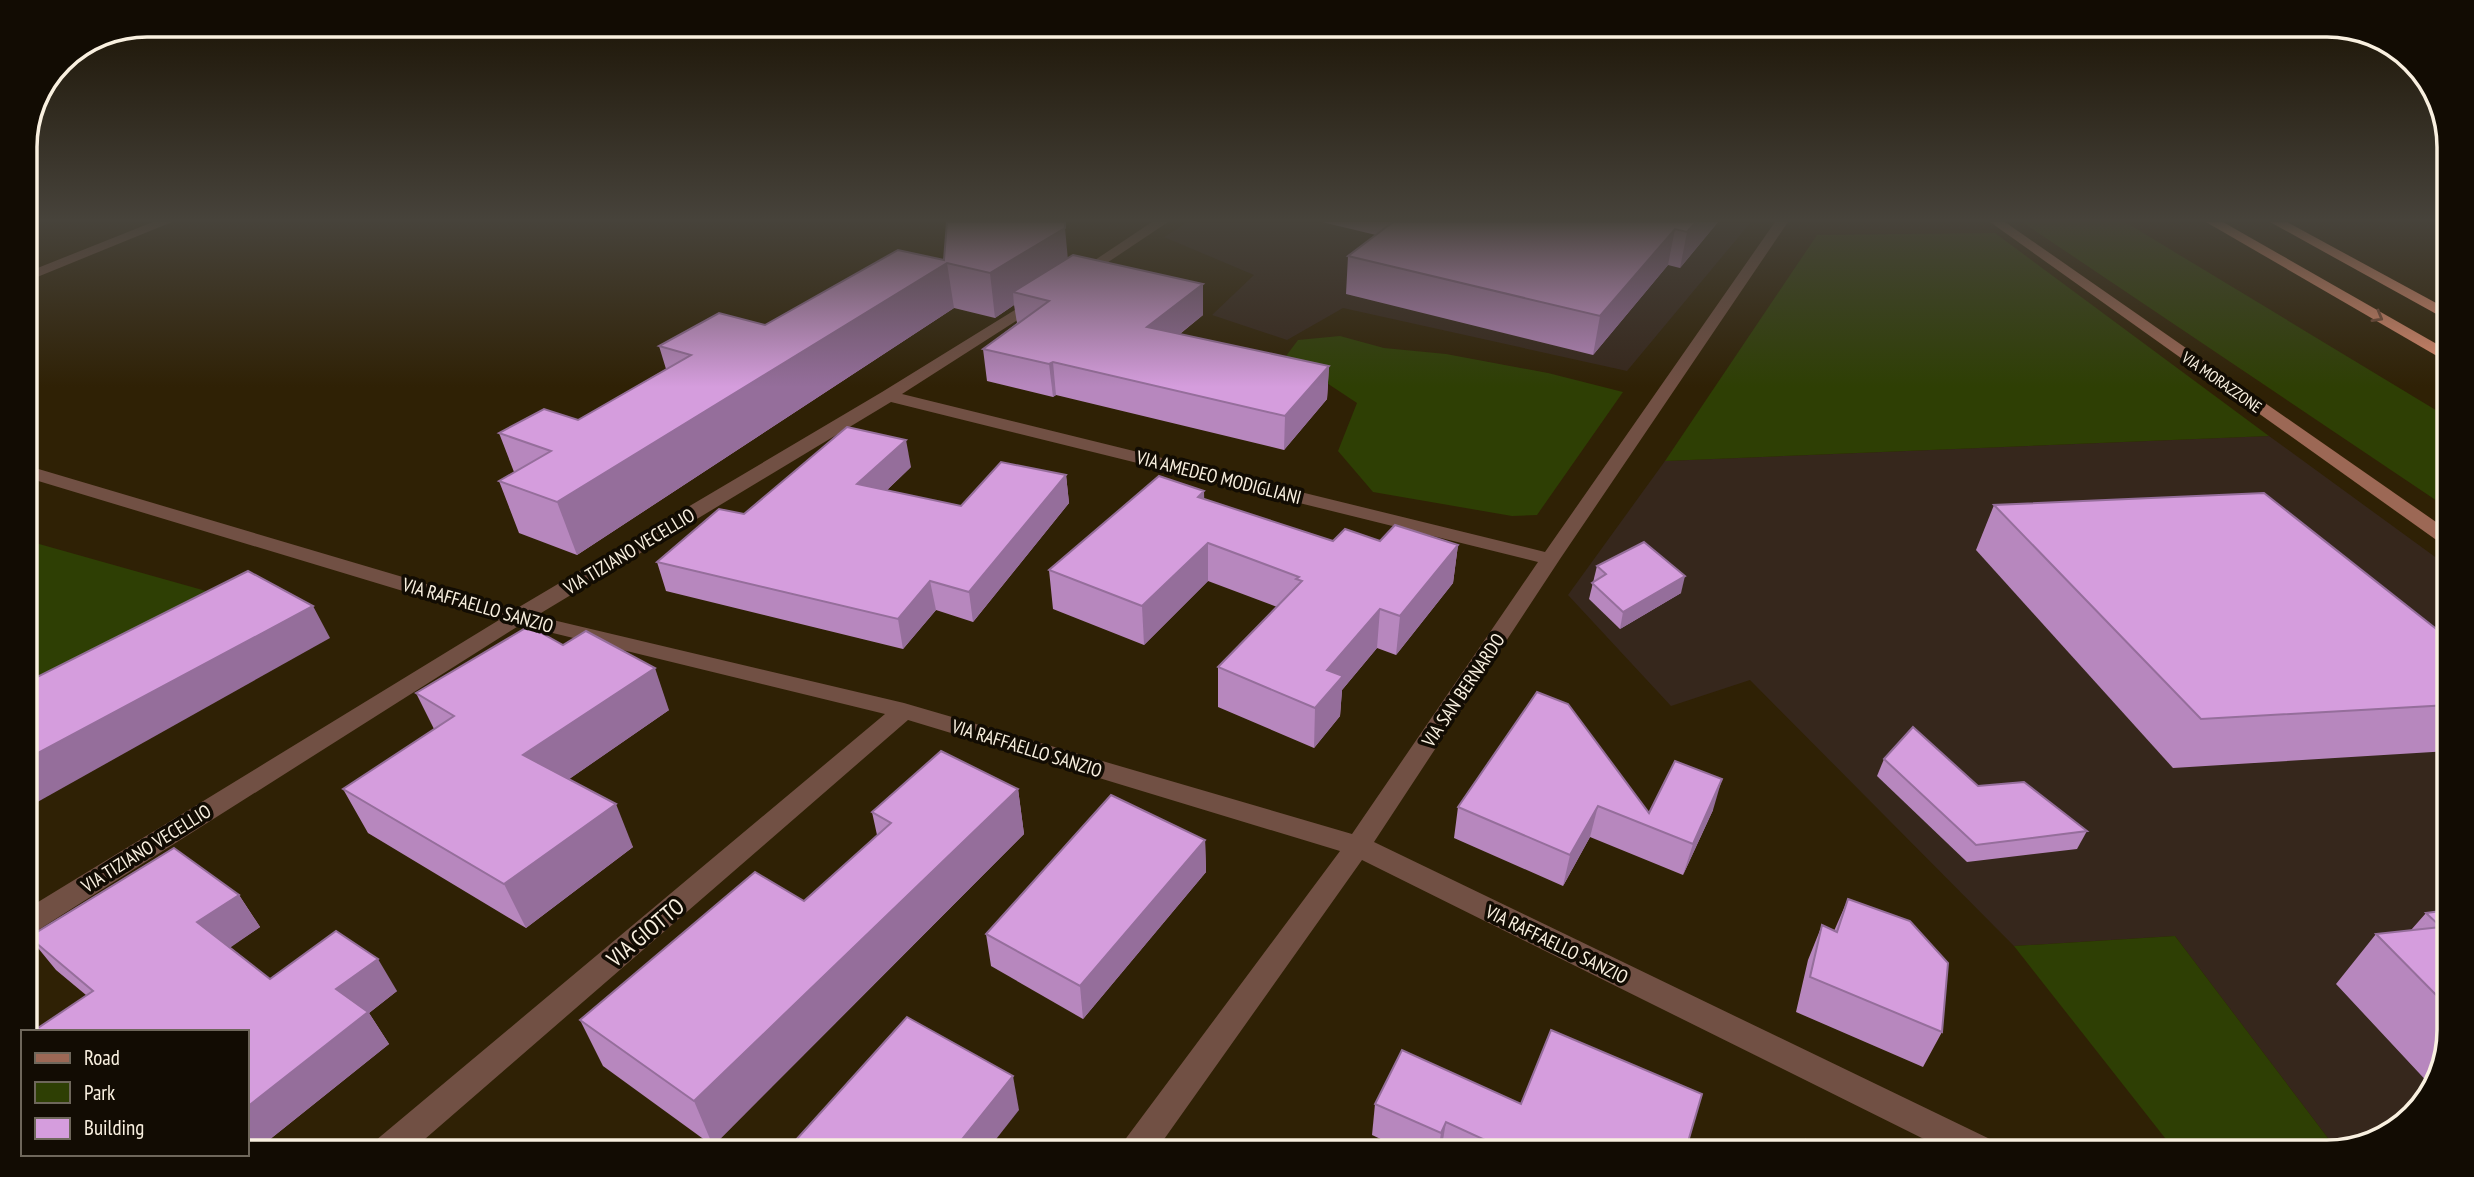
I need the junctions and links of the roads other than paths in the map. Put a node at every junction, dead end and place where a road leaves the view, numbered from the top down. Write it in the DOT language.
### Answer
graph roads {
  1 [pos="1076,277"];
  2 [pos="1744,277"];
  3 [pos="2074,277"];
  4 [pos="2308,277"];
  5 [pos="2377,277"];
  6 [pos="2437,309"];
  7 [pos="2437,351"];
  8 [pos="888,396"];
  9 [pos="37,475"];
  10 [pos="2437,532"];
  11 [pos="1550,559"];
  12 [pos="517,618"];
  13 [pos="904,711"];
  14 [pos="1358,846"];
  15 [pos="37,917"];
  16 [pos="402,1140"];
  17 [pos="1145,1140"];
  18 [pos="1956,1140"];
  1 -- 8 [label="street, VIA TIZIANO VECELLIO"];
  2 -- 11 [label="street, VIA SAN BERNARDO"];
  3 -- 10 [label="street, VIA MORAZZONE"];
  4 -- 7 [label="highway, one-way"];
  5 -- 6 [label="highway"];
  8 -- 11 [label="street, VIA AMEDEO MODIGLIANI"];
  8 -- 12 [label="street, VIA TIZIANO VECELLIO"];
  9 -- 12 [label="street, VIA RAFFAELLO SANZIO"];
  11 -- 14 [label="street, VIA SAN BERNARDO"];
  12 -- 13 [label="street, VIA RAFFAELLO SANZIO"];
  12 -- 15 [label="street, VIA TIZIANO VECELLIO"];
  13 -- 14 [label="street, VIA RAFFAELLO SANZIO"];
  13 -- 16 [label="street, VIA GIOTTO"];
  14 -- 17 [label="street, VIA SAN BERNARDO"];
  14 -- 18 [label="street, VIA RAFFAELLO SANZIO"];
}
